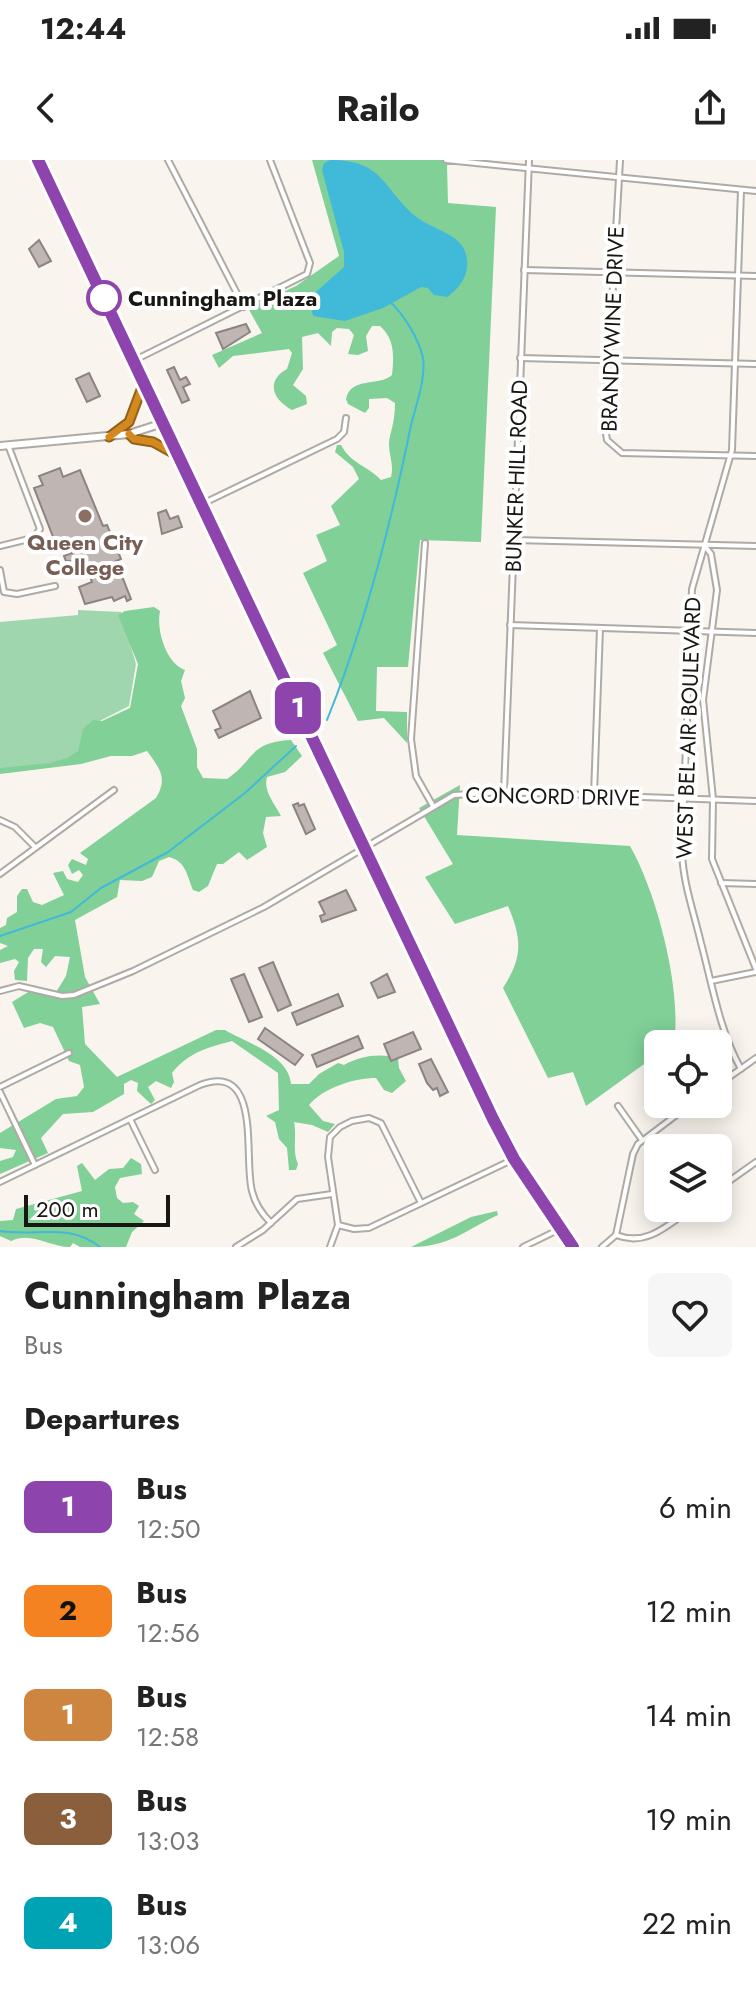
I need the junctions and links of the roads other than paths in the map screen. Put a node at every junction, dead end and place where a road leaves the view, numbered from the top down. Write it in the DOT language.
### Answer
graph roads {
  1 [pos="38,160"];
  2 [pos="168,160"];
  3 [pos="270,160"];
  4 [pos="446,160"];
  5 [pos="529,160"];
  6 [pos="620,160"];
  7 [pos="528,168"];
  8 [pos="619,177"];
  9 [pos="741,190"];
  10 [pos="756,191"];
  11 [pos="524,270"];
  12 [pos="613,273"];
  13 [pos="739,275"];
  14 [pos="756,276"];
  15 [pos="244,307"];
  16 [pos="520,358"];
  17 [pos="609,360"];
  18 [pos="133,361"];
  19 [pos="736,363"];
  20 [pos="756,364"];
  21 [pos="144,382"];
  22 [pos="346,418"];
  23 [pos="163,423"];
  24 [pos="129,434"];
  25 [pos="109,437"];
  26 [pos="4,446"];
  27 [pos="732,456"];
  28 [pos="756,456"];
  29 [pos="180,457"];
  30 [pos="202,504"];
  31 [pos="514,540"];
  32 [pos="425,543"];
  33 [pos="704,545"];
  34 [pos="0,546"];
  35 [pos="756,546"];
  36 [pos="0,570"];
  37 [pos="55,586"];
  38 [pos="510,625"];
  39 [pos="600,628"];
  40 [pos="690,631"];
  41 [pos="713,632"];
  42 [pos="756,633"];
  43 [pos="114,790"];
  44 [pos="504,792"];
  45 [pos="594,795"];
  46 [pos="682,798"];
  47 [pos="713,799"];
  48 [pos="756,801"];
  49 [pos="433,806"];
  50 [pos="0,820"];
  51 [pos="36,848"];
  52 [pos="365,848"];
  53 [pos="0,874"];
  54 [pos="721,883"];
  55 [pos="756,884"];
  56 [pos="756,970"];
  57 [pos="711,981"];
  58 [pos="0,991"];
  59 [pos="69,1053"];
  60 [pos="756,1058"];
  61 [pos="741,1069"];
  62 [pos="732,1075"];
  63 [pos="0,1089"];
  64 [pos="618,1106"];
  65 [pos="672,1118"];
  66 [pos="130,1119"];
  67 [pos="642,1140"];
  68 [pos="514,1159"];
  69 [pos="756,1162"];
  70 [pos="35,1166"];
  71 [pos="155,1170"];
  72 [pos="732,1179"];
  73 [pos="0,1182"];
  74 [pos="332,1194"];
  75 [pos="421,1203"];
  76 [pos="671,1222"];
  77 [pos="271,1223"];
  78 [pos="338,1225"];
  79 [pos="560,1229"];
  80 [pos="616,1235"];
  81 [pos="236,1247"];
  82 [pos="330,1247"];
  83 [pos="523,1247"];
  84 [pos="573,1247"];
  85 [pos="602,1247"];
  1 -- 18 [label="highway"];
  2 -- 15 [label="street"];
  3 -- 15 [label="street"];
  4 -- 7 [label="street"];
  5 -- 7 [label="street, BUNKER HILL ROAD"];
  6 -- 8 [label="street, BRANDYWINE DRIVE"];
  7 -- 8 [label="street"];
  7 -- 11 [label="street, BUNKER HILL ROAD"];
  8 -- 9 [label="street"];
  8 -- 12 [label="street, BRANDYWINE DRIVE"];
  9 -- 10 [label="street"];
  9 -- 13 [label="street, WEST BEL AIR BOULEVARD"];
  11 -- 12 [label="street"];
  11 -- 16 [label="street, BUNKER HILL ROAD"];
  12 -- 13 [label="street"];
  12 -- 17 [label="street, BRANDYWINE DRIVE"];
  13 -- 14 [label="street"];
  13 -- 19 [label="street, WEST BEL AIR BOULEVARD"];
  15 -- 18 [label="street"];
  16 -- 17 [label="street"];
  16 -- 31 [label="street, BUNKER HILL ROAD"];
  17 -- 19 [label="street"];
  17 -- 27 [label="street, BRANDYWINE DRIVE"];
  18 -- 21 [label="highway"];
  19 -- 20 [label="street"];
  19 -- 27 [label="street, WEST BEL AIR BOULEVARD"];
  21 -- 23 [label="highway"];
  21 -- 25 [label="highway"];
  22 -- 30 [label="street"];
  23 -- 24 [label="street"];
  23 -- 29 [label="highway"];
  24 -- 25 [label="street"];
  24 -- 29 [label="highway"];
  25 -- 26 [label="street"];
  26 -- 34 [label="street"];
  27 -- 28 [label="street, BRANDYWINE DRIVE"];
  27 -- 33 [label="street, WEST BEL AIR BOULEVARD"];
  29 -- 30 [label="highway"];
  30 -- 52 [label="highway"];
  31 -- 33 [label="street"];
  31 -- 38 [label="street, BUNKER HILL ROAD"];
  32 -- 49 [label="street"];
  33 -- 35 [label="street"];
  33 -- 40 [label="street, WEST BEL AIR BOULEVARD"];
  33 -- 41 [label="street"];
  36 -- 37 [label="street"];
  38 -- 39 [label="street"];
  38 -- 44 [label="street, BUNKER HILL ROAD"];
  39 -- 40 [label="street"];
  39 -- 45 [label="street"];
  40 -- 41 [label="street"];
  40 -- 46 [label="street, WEST BEL AIR BOULEVARD"];
  41 -- 42 [label="street"];
  41 -- 47 [label="street"];
  43 -- 51 [label="street"];
  44 -- 45 [label="street, CONCORD DRIVE"];
  44 -- 49 [label="street, CONCORD DRIVE"];
  45 -- 46 [label="street, CONCORD DRIVE"];
  46 -- 47 [label="street, CONCORD DRIVE"];
  46 -- 57 [label="street, WEST BEL AIR BOULEVARD"];
  47 -- 48 [label="street, CONCORD DRIVE"];
  47 -- 54 [label="street"];
  49 -- 52 [label="street, CONCORD DRIVE"];
  50 -- 51 [label="street"];
  51 -- 53 [label="street"];
  52 -- 58 [label="street, CONCORD DRIVE"];
  52 -- 68 [label="highway"];
  54 -- 55 [label="street"];
  54 -- 56 [label="street"];
  56 -- 57 [label="street"];
  57 -- 61 [label="street, WEST BEL AIR BOULEVARD"];
  59 -- 63 [label="street"];
  60 -- 61 [label="street"];
  61 -- 62 [label="street"];
  63 -- 70 [label="street"];
  64 -- 67 [label="street"];
  65 -- 67 [label="street"];
  66 -- 70 [label="street"];
  66 -- 71 [label="street"];
  66 -- 77 [label="street"];
  67 -- 80 [label="street"];
  68 -- 75 [label="street"];
  68 -- 79 [label="highway"];
  69 -- 72 [label="street"];
  70 -- 73 [label="street"];
  74 -- 75 [label="street"];
  74 -- 77 [label="street"];
  74 -- 78 [label="street"];
  75 -- 78 [label="street"];
  76 -- 80 [label="street"];
  77 -- 81 [label="street"];
  78 -- 82 [label="street"];
  79 -- 83 [label="street"];
  79 -- 84 [label="highway"];
  80 -- 85 [label="street"];
}
